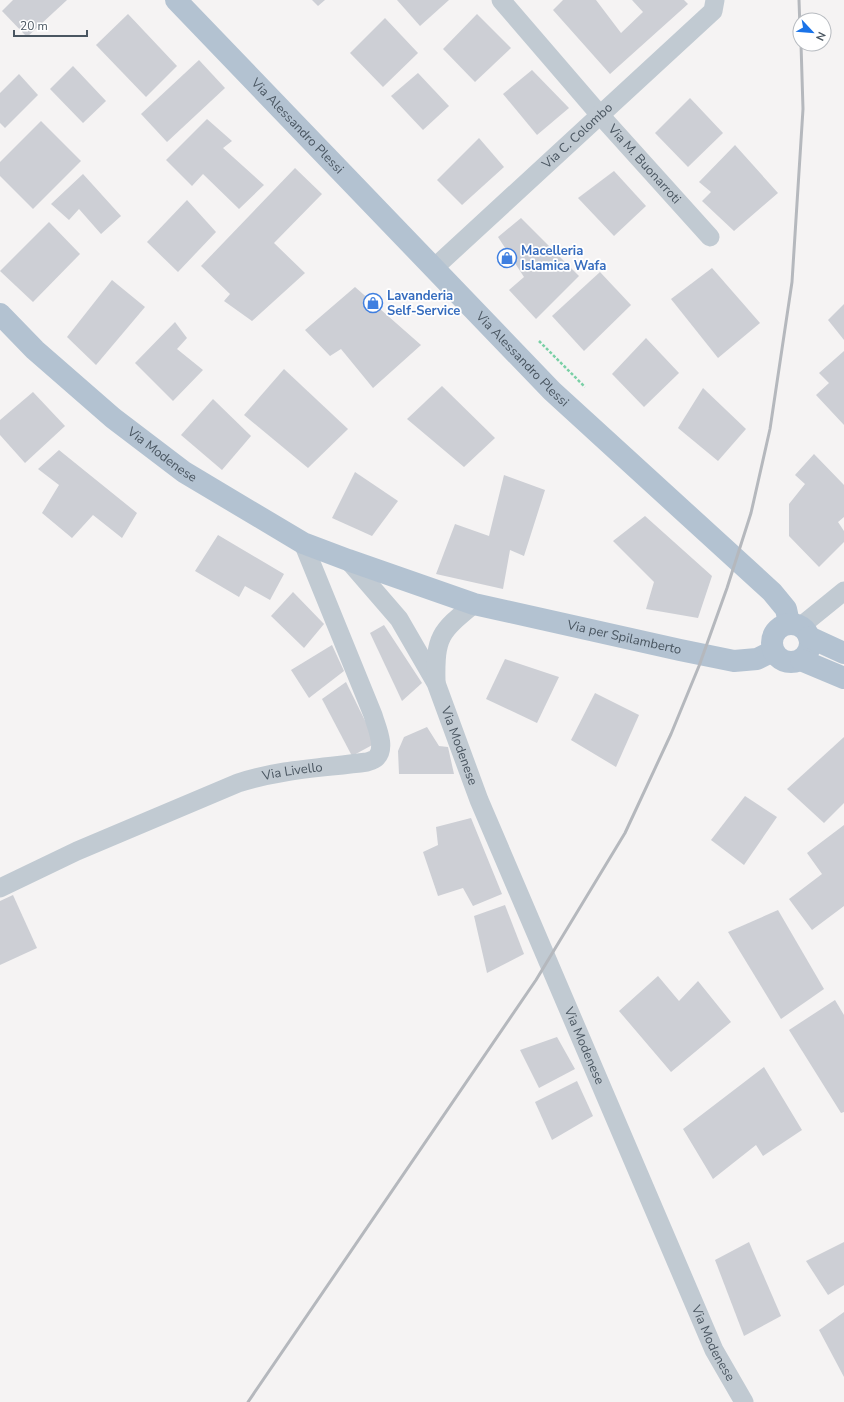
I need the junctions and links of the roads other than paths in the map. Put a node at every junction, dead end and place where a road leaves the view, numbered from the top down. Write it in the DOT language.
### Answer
graph roads {
  1 [pos="176,0"];
  2 [pos="501,0"];
  3 [pos="715,0"];
  4 [pos="600,115"];
  5 [pos="710,237"];
  6 [pos="434,268"];
  7 [pos="0,314"];
  8 [pos="303,543"];
  9 [pos="348,560"];
  10 [pos="844,590"];
  11 [pos="474,604"];
  12 [pos="800,629"];
  13 [pos="773,651"];
  14 [pos="844,653"];
  15 [pos="801,660"];
  16 [pos="844,678"];
  17 [pos="436,683"];
  18 [pos="0,888"];
  19 [pos="744,1402"];
  1 -- 6 [label="main road, Via Alessandro Plessi"];
  2 -- 4 [label="street, Via M. Buonarroti"];
  3 -- 4 [label="street, Via C. Colombo"];
  4 -- 5 [label="street, Via M. Buonarroti"];
  4 -- 6 [label="street, Via C. Colombo"];
  6 -- 12 [label="main road, Via Alessandro Plessi"];
  7 -- 8 [label="main road, Via Modenese"];
  8 -- 9 [label="main road, Via Modenese"];
  8 -- 18 [label="street, Via Livello"];
  9 -- 11 [label="main road, Via Modenese"];
  9 -- 17 [label="street, Via Modenese"];
  10 -- 12 [label="street"];
  11 -- 13 [label="main road, Via per Spilamberto"];
  11 -- 17 [label="street, Via Modenese"];
  12 -- 13 [label="main road"];
  12 -- 14 [label="main road"];
  12 -- 15 [label="main road"];
  13 -- 15 [label="main road"];
  15 -- 16 [label="main road"];
  17 -- 19 [label="street, Via Modenese"];
}
